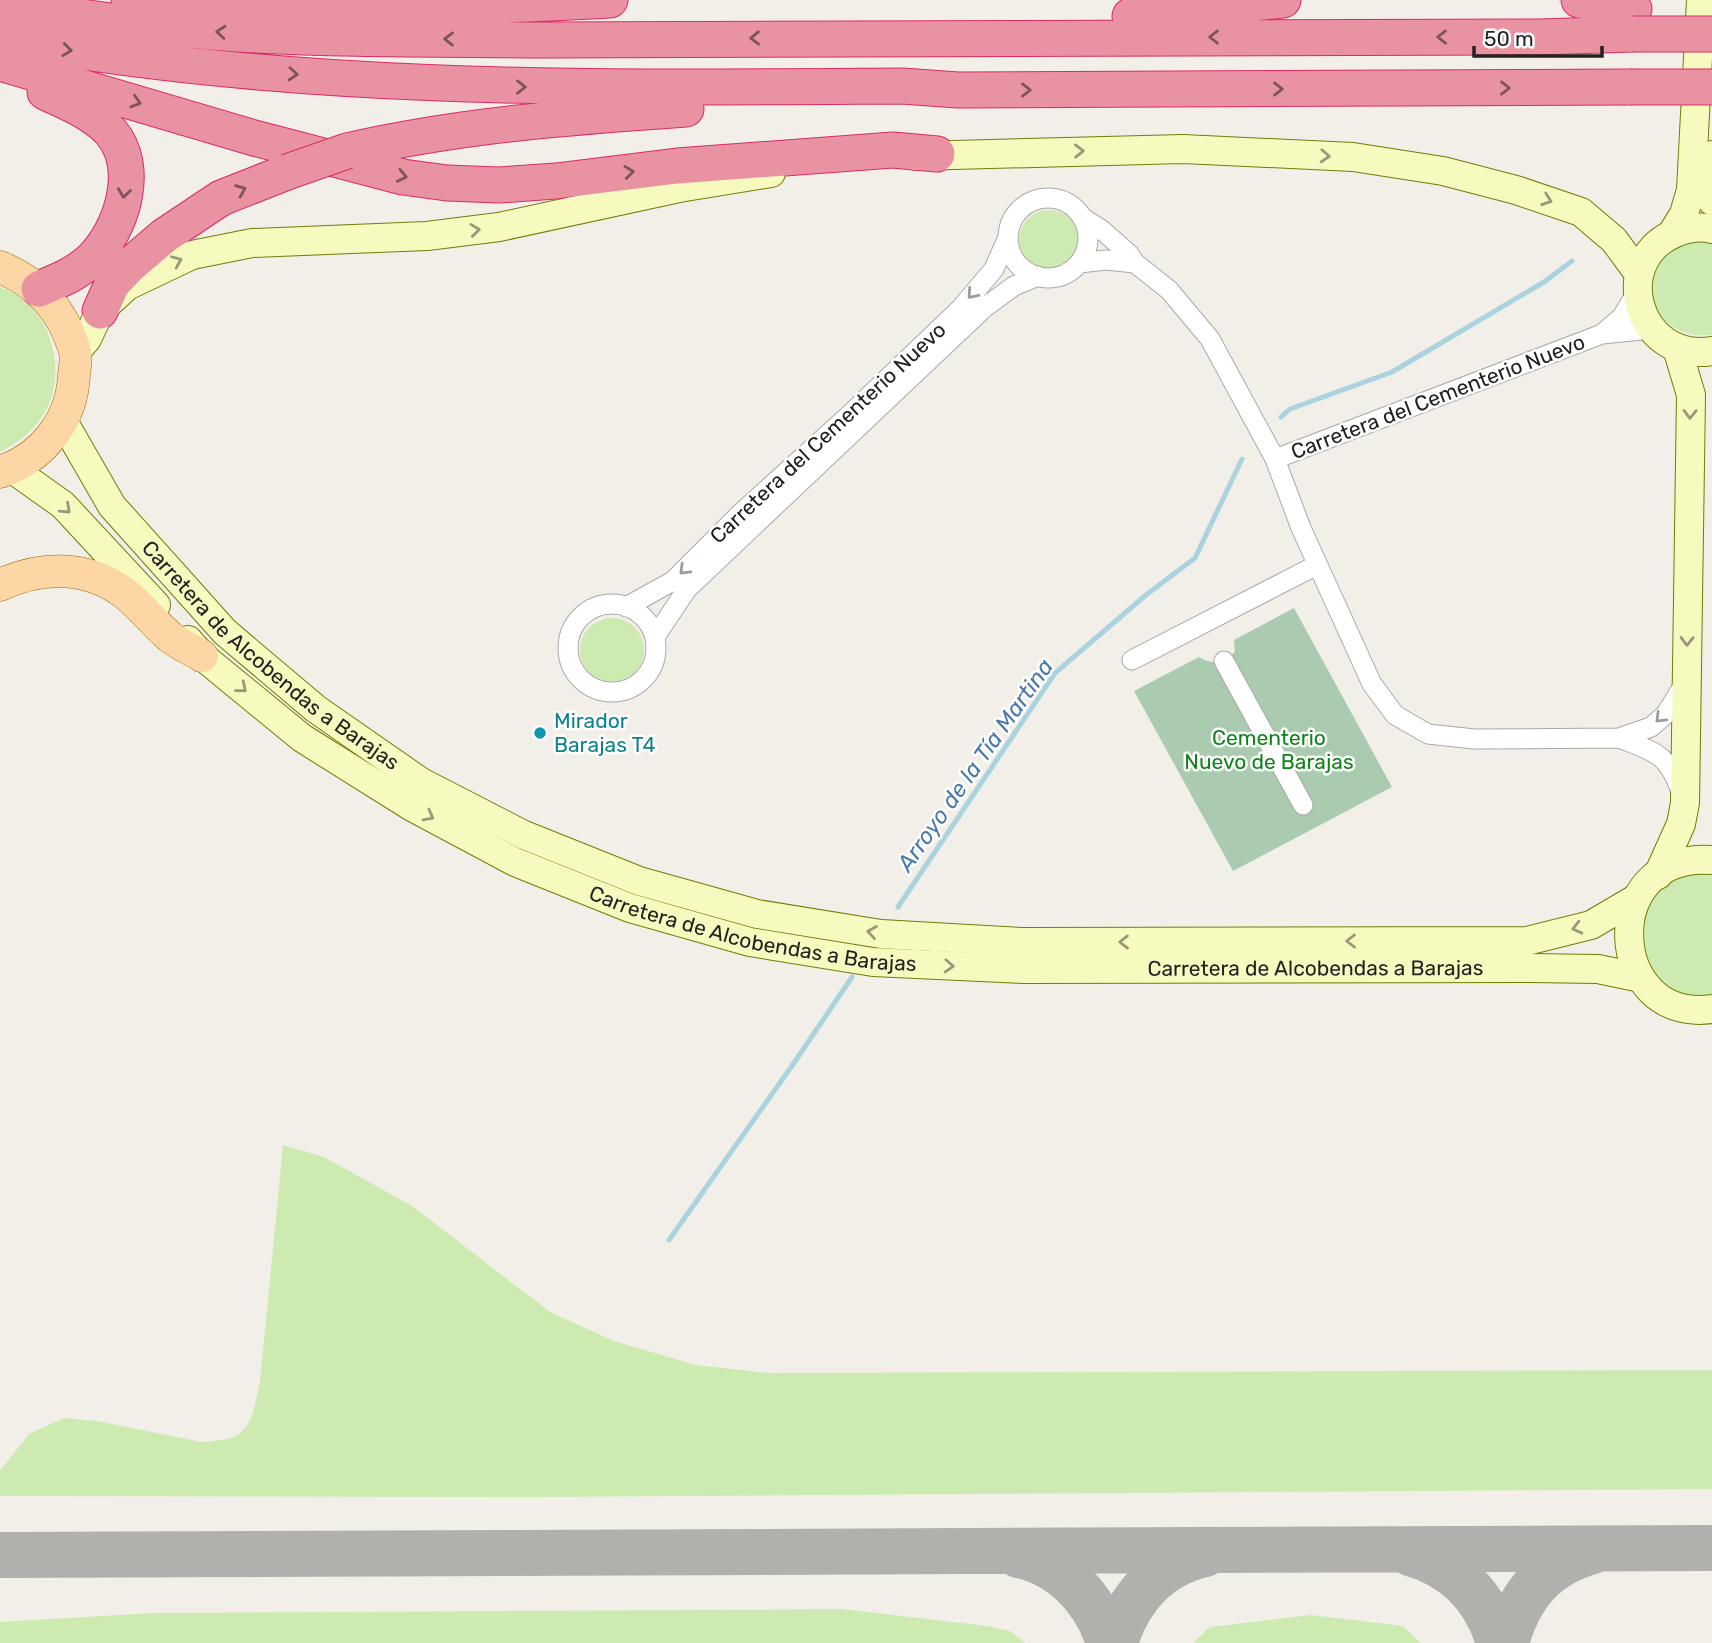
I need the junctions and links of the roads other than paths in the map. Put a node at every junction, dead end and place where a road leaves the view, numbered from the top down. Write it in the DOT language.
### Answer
graph roads {
  1 [pos="129,0"];
  2 [pos="610,0"];
  3 [pos="1283,0"];
  4 [pos="1579,0"];
  5 [pos="1701,0"];
  6 [pos="0,5"];
  7 [pos="1712,17"];
  8 [pos="1633,22"];
  9 [pos="1712,34"];
  10 [pos="0,38"];
  11 [pos="823,38"];
  12 [pos="0,63"];
  13 [pos="0,72"];
  14 [pos="1712,87"];
  15 [pos="958,90"];
  16 [pos="1712,145"];
  17 [pos="937,154"];
  18 [pos="1712,201"];
  19 [pos="1083,218"];
  20 [pos="1712,229"];
  21 [pos="1671,234"];
  22 [pos="1008,237"];
  23 [pos="1079,263"];
  24 [pos="1135,263"];
  25 [pos="0,267"];
  26 [pos="1038,276"];
  27 [pos="1638,283"];
  28 [pos="39,289"];
  29 [pos="100,311"];
  30 [pos="1651,329"];
  31 [pos="1602,334"];
  32 [pos="1677,348"];
  33 [pos="76,351"];
  34 [pos="1712,351"];
  35 [pos="63,421"];
  36 [pos="1275,459"];
  37 [pos="5,470"];
  38 [pos="1317,565"];
  39 [pos="0,585"];
  40 [pos="626,607"];
  41 [pos="655,637"];
  42 [pos="202,656"];
  43 [pos="1132,660"];
  44 [pos="1224,661"];
  45 [pos="1687,680"];
  46 [pos="1619,738"];
  47 [pos="1685,803"];
  48 [pos="1303,804"];
  49 [pos="1712,860"];
  50 [pos="1658,875"];
  51 [pos="1637,898"];
  52 [pos="1641,978"];
  53 [pos="1712,1009"];
  1 -- 2 [label="highway"];
  3 -- 11 [label="highway"];
  4 -- 8 [label="highway"];
  5 -- 21 [label="street"];
  11 -- 6 [label="highway, one-way"];
  7 -- 8 [label="highway"];
  8 -- 9 [label="highway, bridge"];
  8 -- 11 [label="highway, one-way"];
  10 -- 15 [label="highway, one-way"];
  12 -- 17 [label="highway, one-way"];
  13 -- 28 [label="highway, one-way"];
  15 -- 14 [label="highway, one-way, bridge"];
  29 -- 15 [label="highway, one-way, bridge"];
  16 -- 18 [label="street"];
  17 -- 27 [label="street, one-way"];
  29 -- 17 [label="street, one-way"];
  19 -- 22 [label="street"];
  19 -- 23 [label="street"];
  19 -- 24 [label="street, Carretera del Cementerio Nuevo"];
  20 -- 21 [label="street"];
  21 -- 27 [label="street"];
  22 -- 26 [label="street"];
  22 -- 40 [label="street, Carretera del Cementerio Nuevo, one-way"];
  23 -- 24 [label="street"];
  23 -- 26 [label="street"];
  24 -- 36 [label="street, Carretera del Cementerio Nuevo"];
  25 -- 28 [label="main road"];
  26 -- 41 [label="street, Carretera del Cementerio Nuevo"];
  27 -- 30 [label="street"];
  27 -- 31 [label="street, Carretera del Cementerio Nuevo"];
  28 -- 33 [label="main road"];
  29 -- 33 [label="street"];
  30 -- 31 [label="street, Carretera del Cementerio Nuevo"];
  30 -- 32 [label="street"];
  31 -- 36 [label="street, Carretera del Cementerio Nuevo"];
  32 -- 34 [label="street"];
  32 -- 45 [label="street, one-way"];
  33 -- 35 [label="main road"];
  35 -- 37 [label="main road"];
  51 -- 35 [label="street, Carretera de Alcobendas a Barajas, one-way"];
  36 -- 38 [label="street, Carretera del Cementerio Nuevo"];
  37 -- 42 [label="street, Carretera de Alcobendas a Barajas, one-way"];
  38 -- 43 [label="street"];
  38 -- 46 [label="street, Carretera del Cementerio Nuevo"];
  39 -- 42 [label="main road"];
  40 -- 41 [label="street"];
  40 -- 41 [label="street"];
  42 -- 52 [label="street, Carretera de Alcobendas a Barajas, one-way"];
  44 -- 48 [label="street"];
  45 -- 46 [label="street, Carretera del Cementerio Nuevo, one-way"];
  45 -- 47 [label="street"];
  46 -- 47 [label="street"];
  47 -- 50 [label="street"];
  49 -- 50 [label="street"];
  50 -- 51 [label="street"];
  51 -- 52 [label="street"];
  52 -- 53 [label="street"];
}
